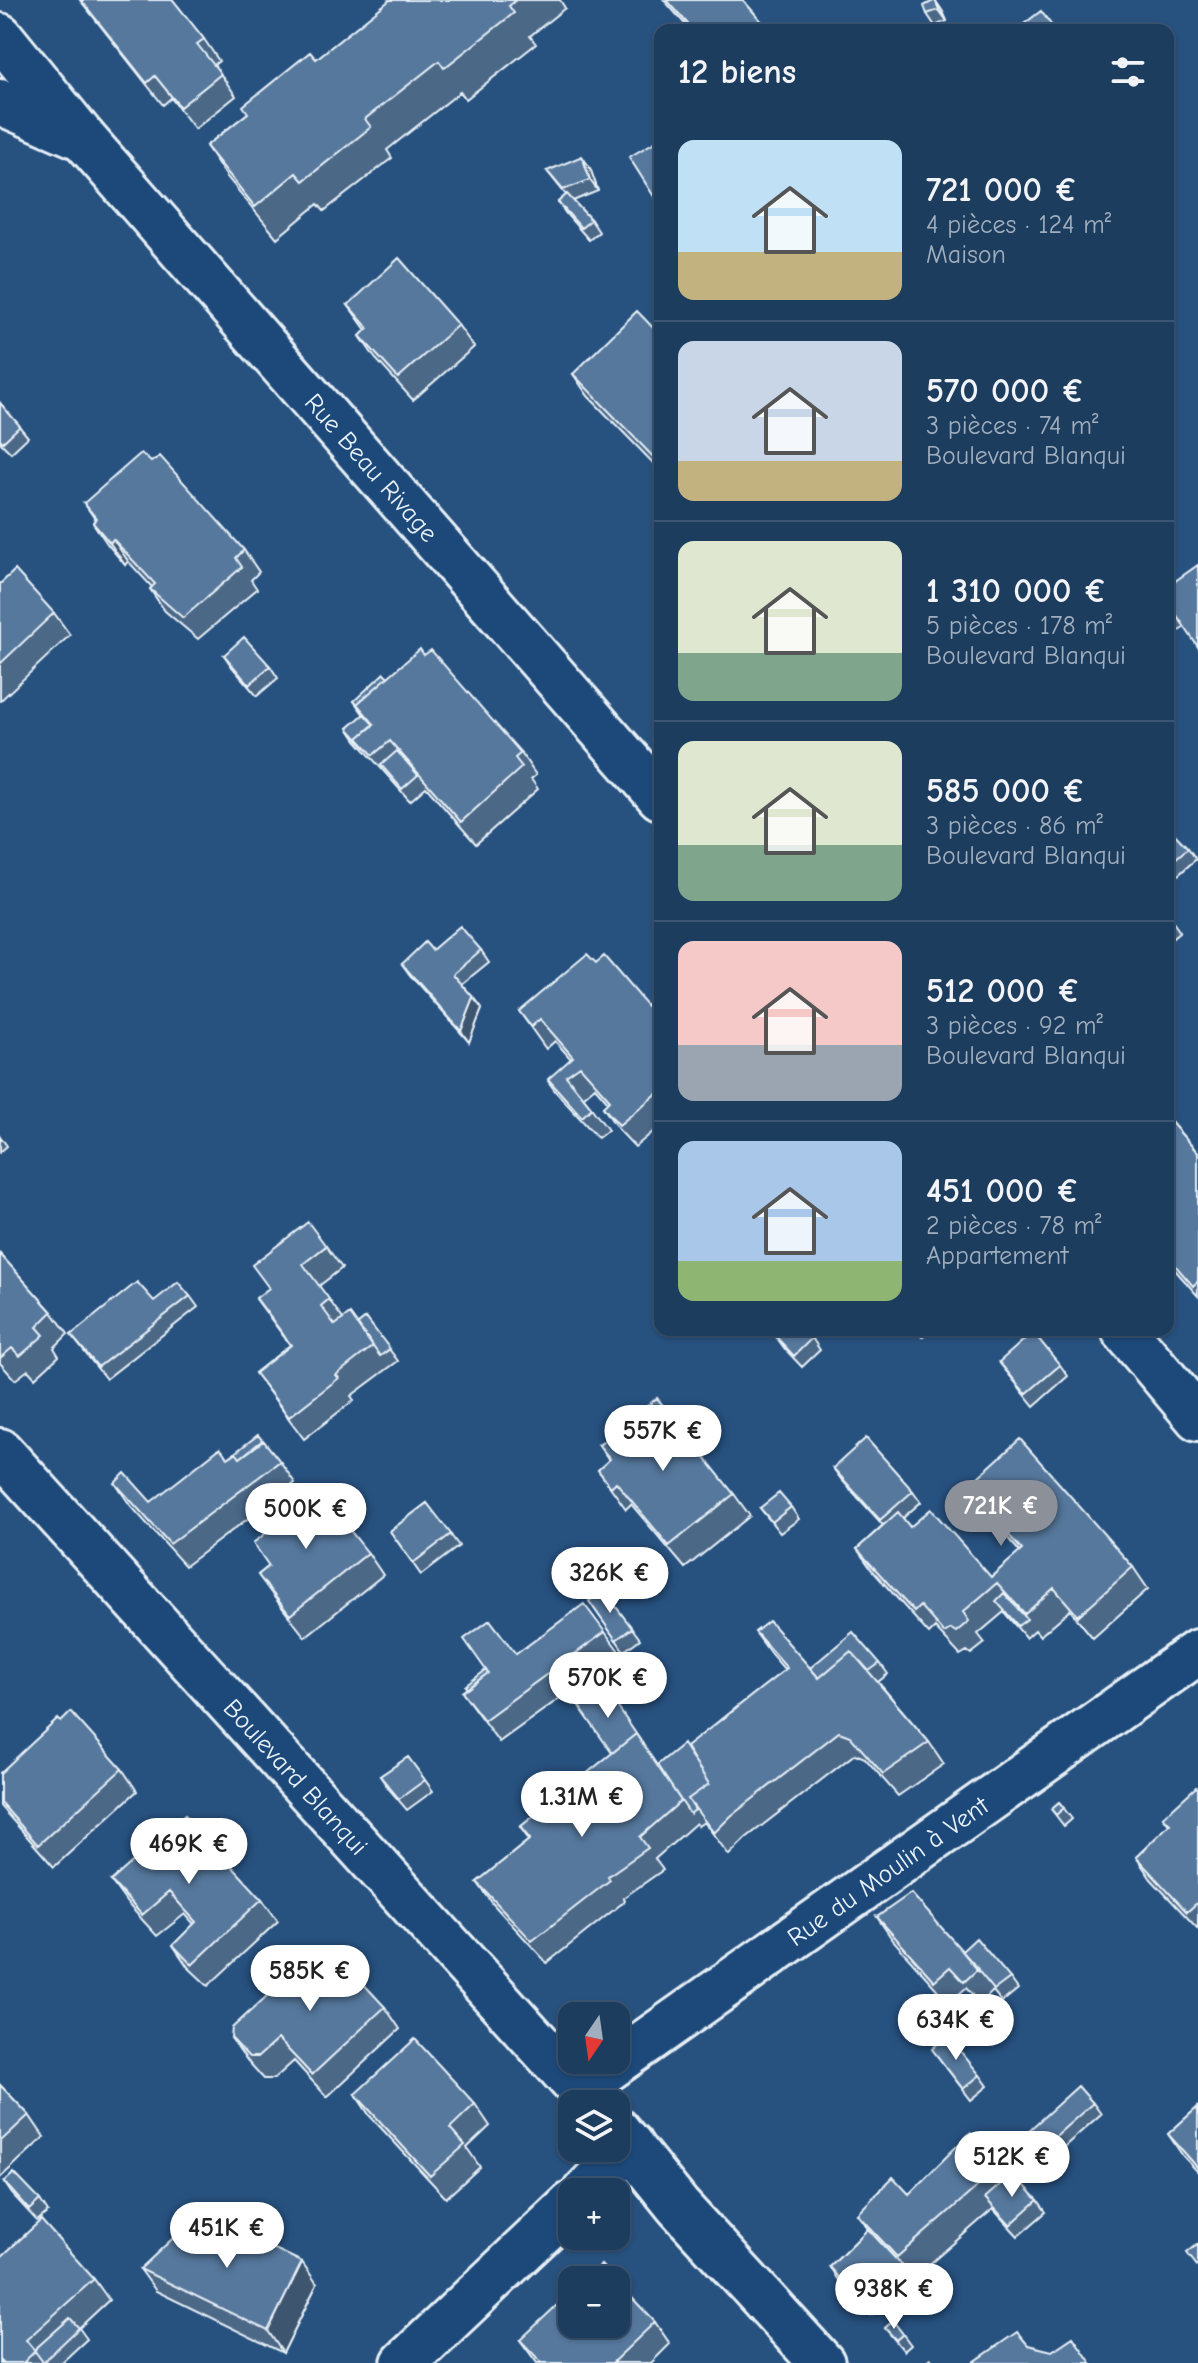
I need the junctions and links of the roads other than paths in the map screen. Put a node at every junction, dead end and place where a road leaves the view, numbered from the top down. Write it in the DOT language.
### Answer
graph roads {
  1 [pos="0,11"];
  2 [pos="0,24"];
  3 [pos="0,36"];
  4 [pos="0,102"];
  5 [pos="83,138"];
  6 [pos="654,790"];
  7 [pos="1129,1336"];
  8 [pos="1198,1418"];
  9 [pos="0,1451"];
  10 [pos="1198,1652"];
  11 [pos="580,2090"];
  12 [pos="596,2090"];
  13 [pos="630,2146"];
  14 [pos="558,2217"];
  15 [pos="404,2363"];
  16 [pos="822,2363"];
  1 -- 2 [label="street"];
  3 -- 5 [label="street, Rue Beau Rivage"];
  4 -- 5 [label="street, Rue Beau Rivage"];
  5 -- 6 [label="street, Rue Beau Rivage"];
  7 -- 8 [label="street"];
  9 -- 11 [label="street, Boulevard Blanqui"];
  10 -- 12 [label="street, Rue du Moulin à Vent"];
  13 -- 16 [label="street"];
  14 -- 15 [label="street"];
}
